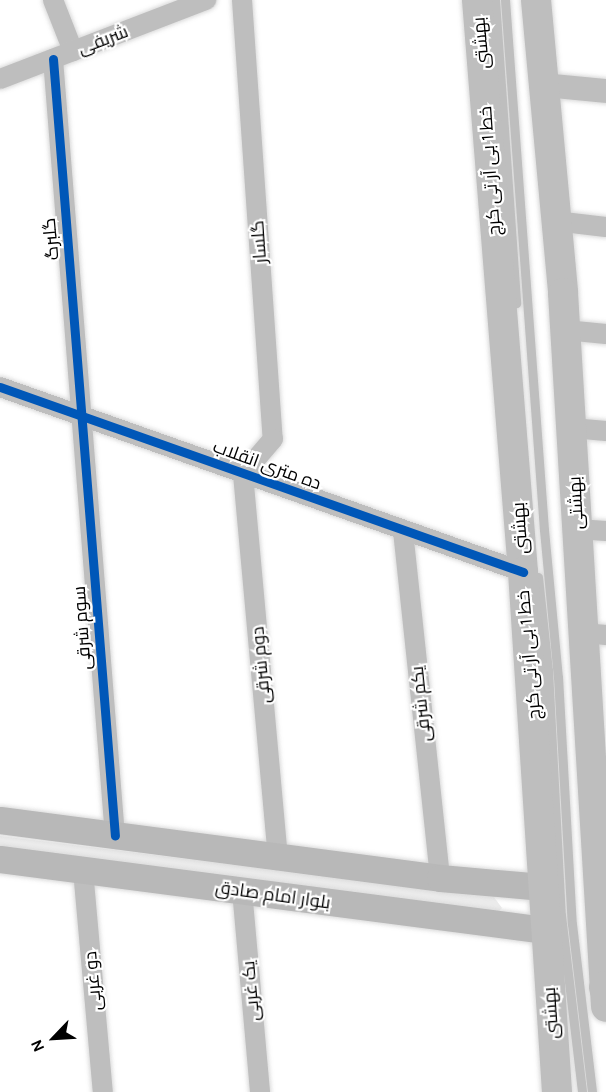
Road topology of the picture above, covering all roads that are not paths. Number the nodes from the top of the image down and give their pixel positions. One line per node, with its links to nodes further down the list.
1 (53, 0): 8 (street)
2 (206, 0): 8 (street, شریفی)
3 (242, 0): 25 (street, گلسار)
4 (477, 0): 28 (main road, بهشتى)
5 (495, 0): 15 (lane, خط 1 بی آر تی کرج)
6 (504, 0): 49 (lane, خط 1 بی آر تی کرج)
7 (536, 0): 11 (main road, بهشتی)
8 (73, 51): 9 (street, شریفی)
9 (53, 59): 10 (street, شریفی); 22 (street, گلبرگ)
10 (0, 79)
11 (544, 85): 12 (street); 13 (main road, بهشتی)
12 (606, 91)
13 (555, 221): 14 (street); 16 (main road, بهشتی)
14 (606, 227)
15 (517, 310)
16 (565, 330): 17 (street); 23 (main road, بهشتی)
17 (606, 334)
18 (520, 346): 19 (lane)
19 (522, 381)
20 (0, 387): 22 (street, ده متری انقلاب)
21 (523, 392): 48 (lane, خط 1 بی آر تی کرج)
22 (83, 417): 25 (street, ده متری انقلاب); 32 (street, سوم شرقی)
23 (572, 428): 24 (street); 26 (main road, بهشتی)
24 (606, 430)
25 (243, 474): 27 (street, ده متری انقلاب); 33 (street, دوم شرقی)
26 (592, 530): 29 (main road, بهشتی)
27 (403, 531): 28 (street, ده متری انقلاب); 37 (street, یکم شرقی)
28 (523, 572): 39 (main road, بهشتى)
29 (595, 634): 30 (main road, بهشتی)
30 (597, 741): 35 (main road, بهشتی)
31 (0, 820): 32 (main road, بلوار امام صادق)
32 (115, 836): 33 (main road, بلوار امام صادق)
33 (278, 857): 37 (main road, بلوار امام صادق)
34 (0, 860): 36 (main road, بلوار امام صادق)
35 (601, 860): 42 (main road, بهشتی)
36 (83, 870): 40 (main road, بلوار امام صادق); 45 (street, دو غربی)
37 (440, 878): 38 (main road, بلوار امام صادق)
38 (498, 885): 39 (main road, بلوار امام صادق); 41 (main road)
39 (543, 887): 43 (main road, بهشتى)
40 (243, 890): 41 (main road, بلوار امام صادق); 46 (street, یک غربی)
41 (502, 926): 43 (main road, بلوار امام صادق)
42 (603, 929): 44 (main road, بهشتی)
43 (545, 930): 47 (main road, بهشتى)
44 (606, 995)
45 (103, 1092)
46 (260, 1092)
47 (557, 1092)
48 (582, 1092)
49 (592, 1092)

